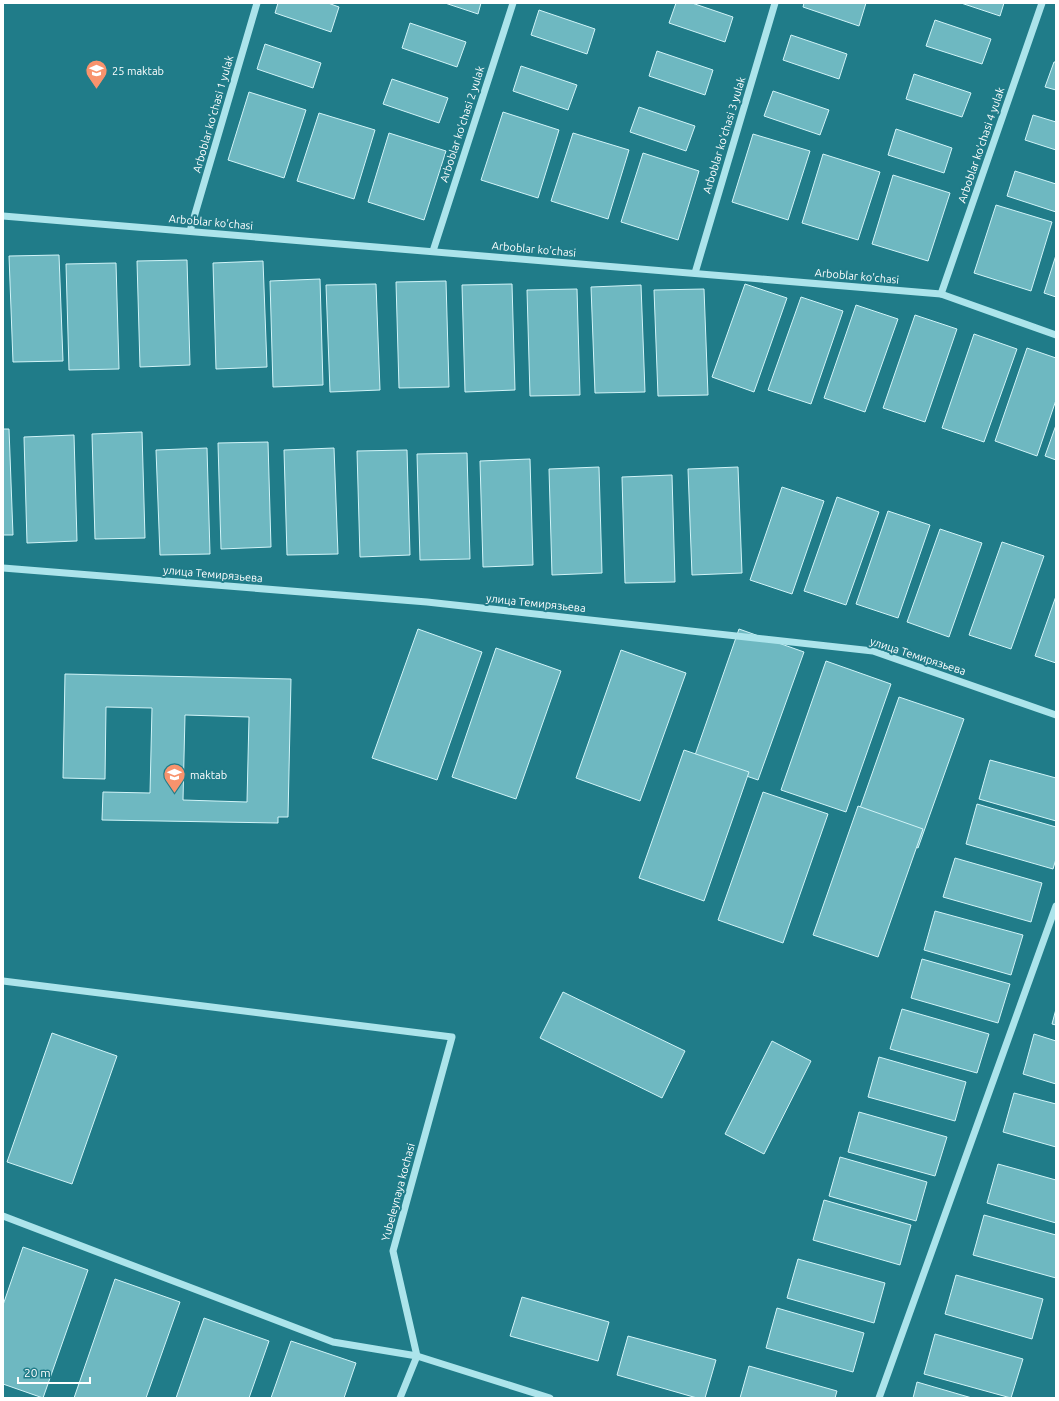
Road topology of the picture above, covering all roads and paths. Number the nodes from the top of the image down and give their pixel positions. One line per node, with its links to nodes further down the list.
1 (257, 3): 6 (street, Arboblar ko'chasi 1 yulak)
2 (513, 3): 7 (street, Arboblar ko'chasi 2 yulak)
3 (775, 3): 8 (street, Arboblar ko'chasi 3 yulak)
4 (1042, 3): 9 (street, Arboblar ko'chasi 4 yulak)
5 (3, 216): 6 (street, Arboblar ko'chasi)
6 (190, 231): 7 (street, Arboblar ko'chasi)
7 (433, 251): 8 (street, Arboblar ko'chasi)
8 (695, 273): 9 (street, Arboblar ko'chasi)
9 (941, 294): 10 (street, Arboblar ko'chasi)
10 (1056, 335)
11 (3, 568): 12 (street, улица Темирязьева)
12 (1056, 715)
13 (1056, 906): 19 (street)
14 (3, 981): 16 (street, Yubeleynaya kochasi)
15 (3, 1216): 16 (street)
16 (417, 1356): 17 (street); 18 (street)
17 (400, 1398)
18 (550, 1398)
19 (879, 1398)

